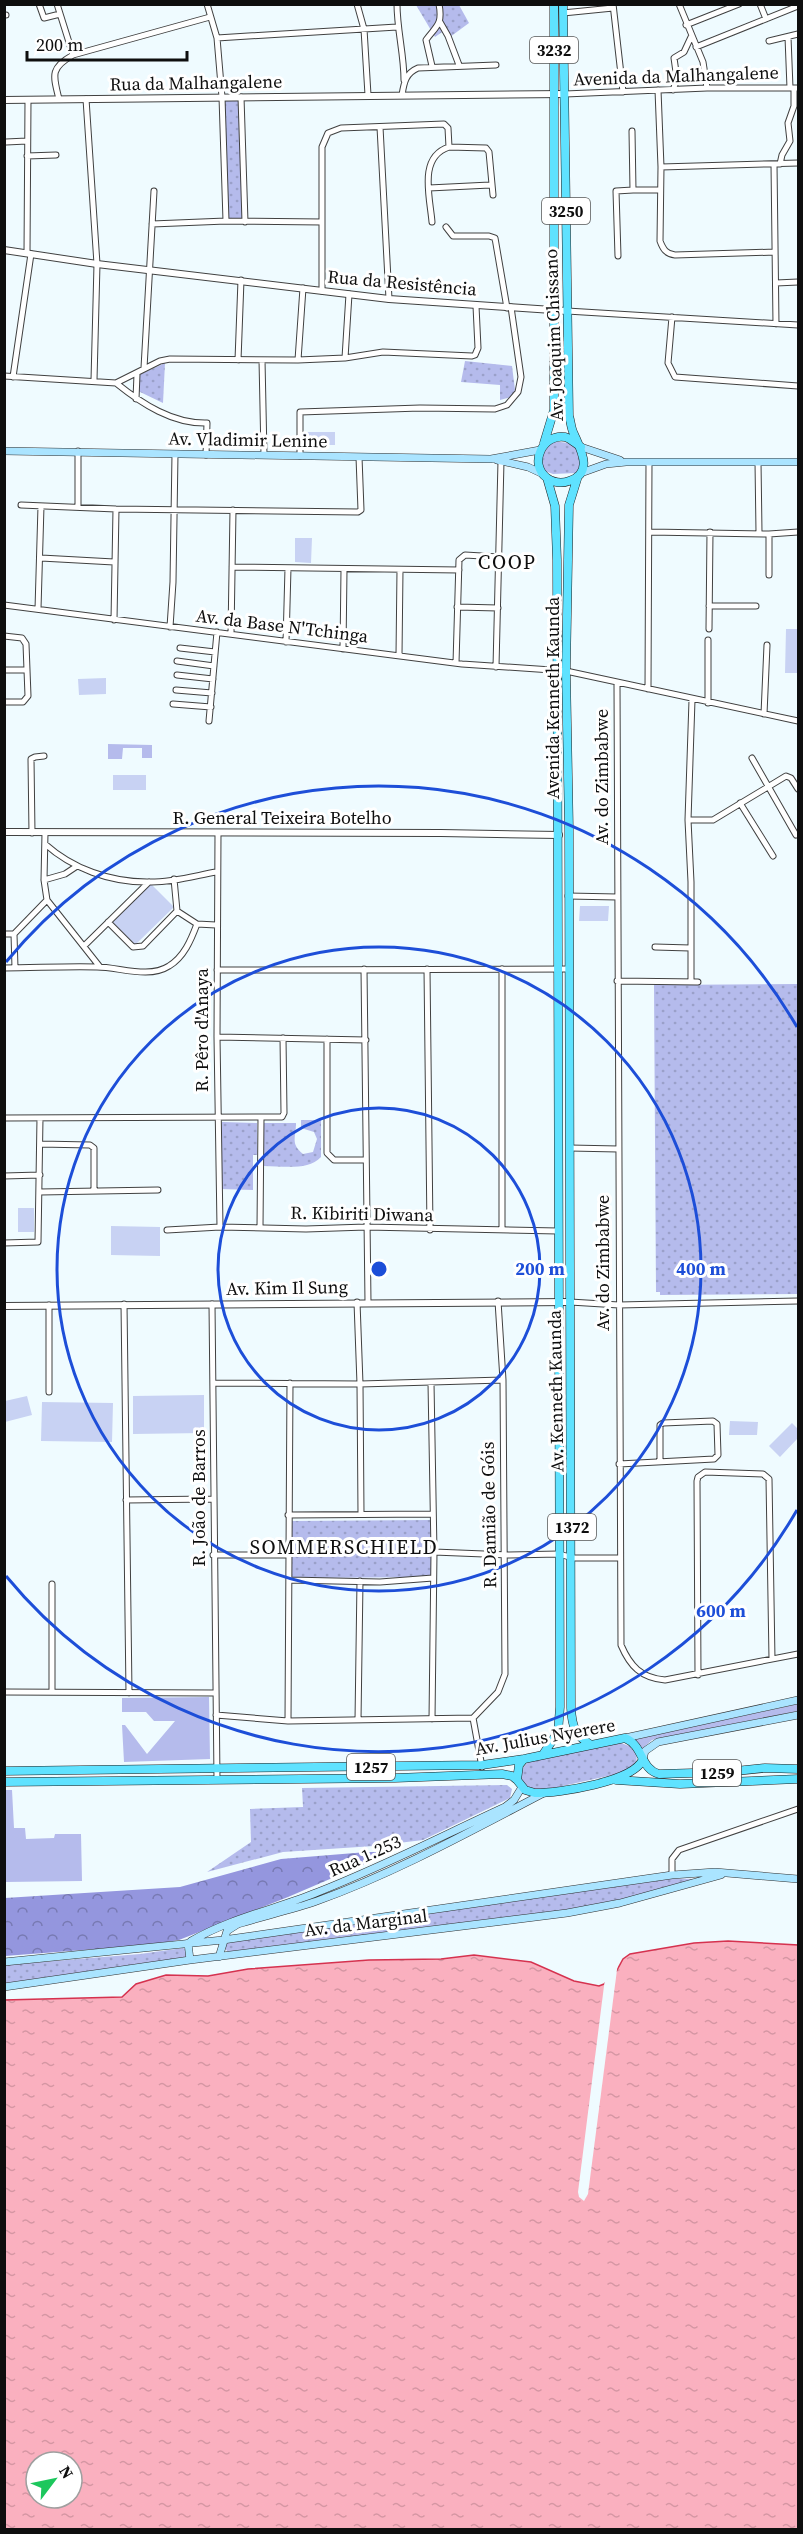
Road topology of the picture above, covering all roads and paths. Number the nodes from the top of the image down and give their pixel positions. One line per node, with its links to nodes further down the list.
1 (39, 4): 14 (street)
2 (57, 4): 14 (street)
3 (207, 4): 15 (street)
4 (357, 4): 20 (street)
5 (398, 4): 19 (street)
6 (439, 4): 17 (street)
7 (554, 4): 40 (main road, 3232)
8 (679, 4): 18 (street)
9 (739, 4): 18 (street)
10 (760, 4): 16 (street)
11 (613, 6): 13 (street); 36 (street)
12 (798, 6): 16 (street)
13 (563, 9): 38 (main road, Av. Joaquim Chissano / 3250)
14 (60, 14): 27 (street)
15 (210, 17): 24 (street); 27 (street)
16 (766, 19): 26 (street)
17 (440, 22): 28 (street); 30 (street)
18 (686, 25): 22 (street)
19 (398, 27): 20 (street); 31 (street)
20 (364, 29): 24 (street); 39 (street)
21 (798, 34): 23 (street)
22 (691, 37): 26 (street); 35 (street)
23 (788, 37): 25 (street); 33 (street)
24 (217, 38): 41 (street)
25 (769, 41)
26 (696, 47): 32 (street)
27 (73, 55): 43 (street)
28 (459, 65): 29 (street); 30 (street)
29 (496, 65)
30 (432, 66): 31 (street)
31 (404, 81): 37 (street)
32 (707, 88): 33 (street, Avenida da Malhangalene); 35 (street, Avenida da Malhangalene)
33 (794, 88): 55 (street)
34 (657, 90): 35 (street, Avenida da Malhangalene); 36 (street, Avenida da Malhangalene); 56 (street)
35 (673, 90)
36 (622, 92): 38 (street, Avenida da Malhangalene)
37 (402, 94): 39 (street, Rua da Malhangalene); 40 (street, Rua da Malhangalene)
38 (565, 94): 40 (street, Avenida da Malhangalene); 85 (main road, Av. Joaquim Chissano / 3250)
39 (367, 95): 42 (street, Rua da Malhangalene)
40 (554, 95): 84 (main road)
41 (222, 97): 42 (street, Rua da Malhangalene); 44 (street, Rua da Malhangalene); 63 (street)
42 (241, 97): 64 (street)
43 (59, 99): 44 (street, Rua da Malhangalene); 46 (street, Rua da Malhangalene)
44 (86, 99): 73 (street)
45 (4, 100): 46 (street, Rua da Malhangalene)
46 (28, 100): 49 (street)
47 (380, 127): 51 (street); 65 (street); 81 (street)
48 (632, 131): 59 (street)
49 (27, 141): 50 (street); 53 (street)
50 (6, 142)
51 (449, 147): 57 (street); 58 (street)
52 (56, 155): 53 (street)
53 (27, 156): 71 (street)
54 (798, 163): 55 (street)
55 (777, 164): 56 (street); 70 (street)
56 (662, 167): 60 (street)
57 (490, 185): 58 (street); 62 (street)
58 (429, 188): 66 (street)
59 (633, 190): 60 (street); 72 (street)
60 (660, 190): 70 (street)
61 (154, 191): 67 (street)
62 (493, 195)
63 (226, 221): 64 (street); 67 (street)
64 (245, 222): 65 (street)
65 (322, 222): 79 (street)
66 (432, 222)
67 (152, 224): 74 (street)
68 (446, 227): 83 (street)
69 (4, 250): 71 (street, Rua da Resistência)
70 (775, 252): 77 (street)
71 (29, 254): 73 (street, Rua da Resistência); 96 (street)
72 (618, 256)
73 (97, 264): 74 (street, Rua da Resistência); 97 (street)
74 (150, 270): 75 (street, Rua da Resistência); 93 (street)
75 (241, 280): 78 (street, Rua da Resistência); 90 (street)
76 (798, 282): 77 (street)
77 (776, 283): 87 (street)
78 (303, 288): 79 (street, Rua da Resistência); 92 (street)
79 (321, 291): 80 (street, Rua da Resistência)
80 (349, 294): 81 (street, Rua da Resistência); 89 (street)
81 (390, 299): 82 (street, Rua da Resistência)
82 (476, 306): 83 (street, Rua da Resistência); 89 (street)
83 (509, 308): 84 (street, Rua da Resistência); 108 (street)
84 (555, 310): 85 (street, Rua da Resistência); 101 (main road)
85 (567, 311): 86 (street, Rua da Resistência); 102 (main road, Av. Joaquim Chissano / 3250)
86 (672, 317): 87 (street, Rua da Resistência); 99 (street)
87 (776, 324): 88 (street, Rua da Resistência)
88 (798, 325)
89 (345, 358): 92 (street)
90 (238, 360): 91 (street); 93 (street)
91 (262, 360): 92 (street); 107 (street)
92 (298, 360)
93 (144, 368): 94 (street)
94 (138, 374): 98 (street); 100 (street)
95 (4, 376): 96 (street)
96 (13, 377): 97 (street)
97 (94, 380): 98 (street)
98 (116, 383): 100 (street)
99 (798, 386)
100 (136, 399): 106 (street)
101 (542, 447): 102 (main road); 110 (main road, Av. Vladimir Lenine); 116 (main road)
102 (581, 447): 111 (main road); 115 (main road)
103 (4, 451): 104 (main road, Av. Vladimir Lenine)
104 (78, 451): 105 (main road, Av. Vladimir Lenine); 119 (street)
105 (175, 454): 106 (main road, Av. Vladimir Lenine); 121 (street)
106 (206, 455): 107 (main road, Av. Vladimir Lenine)
107 (264, 455): 108 (main road, Av. Vladimir Lenine)
108 (300, 456): 109 (main road, Av. Vladimir Lenine)
109 (359, 457): 110 (main road, Av. Vladimir Lenine); 122 (street)
110 (500, 459): 116 (main road, Av. Vladimir Lenine); 128 (street)
111 (626, 462): 112 (main road); 115 (main road)
112 (646, 462): 113 (main road); 123 (street)
113 (758, 462): 114 (main road); 125 (street)
114 (798, 462)
115 (579, 475): 116 (main road); 163 (main road, Avenida Kenneth Kaunda)
116 (545, 476): 162 (main road, Avenida Kenneth Kaunda)
117 (21, 505): 118 (street)
118 (41, 506): 119 (street); 129 (street)
119 (78, 507): 120 (street)
120 (116, 509): 121 (street); 130 (street)
121 (175, 509): 122 (street); 144 (street)
122 (233, 510): 131 (street)
123 (650, 532): 124 (street); 167 (street)
124 (710, 532): 125 (street); 138 (street)
125 (759, 532): 127 (street)
126 (798, 532): 127 (street)
127 (770, 534): 136 (street)
128 (499, 557): 135 (street); 141 (street)
129 (41, 558): 130 (street); 142 (street)
130 (114, 562): 143 (street)
131 (232, 567): 132 (street); 147 (street)
132 (288, 568): 133 (street); 150 (street)
133 (344, 570): 134 (street); 153 (street)
134 (400, 570): 135 (street); 155 (street)
135 (459, 570): 140 (street)
136 (769, 575)
137 (4, 605): 142 (street, Av. da Base N'Tchinga)
138 (709, 606): 139 (street); 145 (street)
139 (756, 606)
140 (457, 607): 141 (street); 157 (street)
141 (498, 608): 159 (street)
142 (38, 609): 143 (street, Av. da Base N'Tchinga)
143 (114, 621): 144 (street, Av. da Base N'Tchinga)
144 (170, 627): 146 (street, Av. da Base N'Tchinga)
145 (709, 629)
146 (217, 632): 147 (street, Av. da Base N'Tchinga); 154 (street)
147 (231, 634): 150 (street, Av. da Base N'Tchinga)
148 (4, 636): 161 (street)
149 (708, 640): 172 (street)
150 (286, 642): 153 (street, Av. da Base N'Tchinga)
151 (767, 645): 175 (street)
152 (180, 648): 154 (street)
153 (343, 649): 155 (street, Av. da Base N'Tchinga)
154 (215, 652): 158 (street)
155 (399, 655): 157 (street, Av. da Base N'Tchinga)
156 (177, 661): 158 (street)
157 (456, 663): 159 (street, Av. da Base N'Tchinga)
158 (214, 666): 165 (street)
159 (496, 667): 162 (street, Av. da Base N'Tchinga)
160 (4, 670): 161 (street)
161 (26, 670): 171 (street)
162 (556, 671): 163 (street, Av. da Base N'Tchinga); 188 (main road, Avenida Kenneth Kaunda)
163 (566, 671): 166 (street, Av. da Base N'Tchinga); 197 (main road, Avenida Kenneth Kaunda)
164 (177, 675): 165 (street)
165 (213, 679): 169 (street)
166 (617, 684): 167 (street, Av. da Base N'Tchinga); 198 (street, Av. do Zimbabwe)
167 (648, 689): 170 (street, Av. da Base N'Tchinga)
168 (176, 690): 169 (street)
169 (212, 693): 174 (street)
170 (692, 700): 172 (street, Av. da Base N'Tchinga); 183 (street)
171 (4, 702)
172 (708, 703): 175 (street, Av. da Base N'Tchinga)
173 (173, 704): 174 (street)
174 (211, 707): 176 (street)
175 (764, 714): 177 (street, Av. da Base N'Tchinga)
176 (209, 721)
177 (798, 721)
178 (44, 756): 185 (street)
179 (752, 758): 180 (street)
180 (767, 786): 181 (street); 182 (street); 189 (street)
181 (798, 789)
182 (740, 803): 183 (street); 191 (street)
183 (688, 820): 210 (street)
184 (4, 832): 185 (street, R. General Teixeira Botelho)
185 (32, 833): 186 (street, R. General Teixeira Botelho)
186 (45, 833): 187 (street, R. General Teixeira Botelho); 190 (street)
187 (218, 833): 188 (street, R. General Teixeira Botelho); 193 (street, R. Pêro d'Anaya)
188 (559, 835): 201 (main road, Avenida Kenneth Kaunda)
189 (796, 835)
190 (45, 844): 192 (street); 195 (street)
191 (773, 856)
192 (77, 866): 195 (street); 196 (street)
193 (216, 872): 194 (street); 205 (street, R. Pêro d'Anaya)
194 (174, 879): 196 (street); 200 (street)
195 (45, 880): 199 (street)
196 (149, 882): 203 (street)
197 (568, 896): 198 (street); 202 (main road, Avenida Kenneth Kaunda)
198 (617, 897): 220 (street, Av. do Zimbabwe)
199 (47, 900): 207 (street); 208 (street)
200 (177, 911): 203 (street); 204 (street)
201 (558, 919): 217 (main road, Av. Kenneth Kaunda)
202 (568, 921): 218 (main road, Av. Kenneth Kaunda / 1372)
203 (108, 922): 208 (street)
204 (197, 924): 205 (street); 211 (street)
205 (216, 925): 219 (street, R. Pêro d'Anaya)
206 (4, 933): 207 (street)
207 (14, 934): 213 (street)
208 (84, 946): 211 (street)
209 (655, 947): 210 (street)
210 (690, 948): 221 (street)
211 (100, 967): 213 (street)
212 (4, 968): 213 (street)
213 (15, 968)
214 (364, 969): 215 (street); 219 (street); 226 (street)
215 (427, 969): 216 (street); 245 (street)
216 (502, 969): 217 (street); 243 (street)
217 (556, 969): 218 (street); 246 (main road, Av. Kenneth Kaunda)
218 (569, 969): 232 (main road, Av. Kenneth Kaunda / 1372)
219 (217, 970): 223 (street, R. Pêro d'Anaya)
220 (617, 981): 221 (street); 233 (street, Av. do Zimbabwe)
221 (691, 982): 222 (street)
222 (698, 982)
223 (217, 1037): 224 (street); 229 (street, R. Pêro d'Anaya)
224 (283, 1038): 225 (street); 230 (street)
225 (327, 1039): 226 (street); 234 (street)
226 (366, 1040): 234 (street)
227 (4, 1118): 228 (street)
228 (40, 1118): 229 (street); 231 (street)
229 (218, 1118): 230 (street); 240 (street, R. Pêro d'Anaya)
230 (261, 1118): 241 (street)
231 (40, 1144): 236 (street); 238 (street)
232 (570, 1148): 233 (street); 253 (main road, Av. Kenneth Kaunda / 1372)
233 (618, 1149): 257 (street, Av. do Zimbabwe)
234 (365, 1160): 242 (street)
235 (4, 1176): 236 (street)
236 (40, 1176): 239 (street)
237 (158, 1190): 238 (street)
238 (94, 1191): 239 (street)
239 (40, 1192): 247 (street)
240 (220, 1227): 241 (street, R. Kibiriti Diwana); 244 (street, R. Kibiriti Diwana)
241 (260, 1227): 242 (street, R. Kibiriti Diwana)
242 (366, 1227): 245 (street, R. Kibiriti Diwana); 252 (street)
243 (502, 1228): 245 (street, R. Kibiriti Diwana); 246 (street, R. Kibiriti Diwana)
244 (166, 1230)
245 (430, 1230)
246 (558, 1231): 249 (main road, Av. Kenneth Kaunda)
247 (4, 1243)
248 (498, 1301): 249 (street, Av. Kim Il Sung); 252 (street, Av. Kim Il Sung); 259 (street, R. Damião de Góis)
249 (559, 1301): 253 (street, Av. Kim Il Sung); 273 (main road)
250 (798, 1301): 257 (street)
251 (357, 1302): 252 (street, Av. Kim Il Sung); 255 (street, Av. Kim Il Sung); 263 (street)
252 (368, 1302)
253 (570, 1302): 257 (street); 277 (main road, Av. Kenneth Kaunda / 1372)
254 (124, 1304): 255 (street, Av. Kim Il Sung); 256 (street, Av. Kim Il Sung); 268 (street)
255 (212, 1304): 260 (street, R. João de Barros)
256 (49, 1305): 258 (street, Av. Kim Il Sung); 264 (street)
257 (619, 1305): 266 (street, Av. do Zimbabwe)
258 (4, 1306)
259 (503, 1380): 262 (street); 276 (street, R. Damião de Góis)
260 (214, 1383): 261 (street); 267 (street, R. João de Barros)
261 (290, 1383): 263 (street); 271 (street)
262 (430, 1383): 263 (street); 270 (street)
263 (360, 1384): 269 (street)
264 (49, 1392)
265 (660, 1461): 265 (street); 266 (street)
266 (619, 1464): 278 (street, Av. do Zimbabwe)
267 (213, 1499): 268 (street); 274 (street, R. João de Barros)
268 (126, 1500): 288 (street)
269 (361, 1514): 270 (street); 271 (street)
270 (433, 1514): 272 (street)
271 (288, 1515): 275 (street)
272 (434, 1552): 276 (street); 279 (street)
273 (559, 1554): 276 (street); 277 (street); 299 (main road, 1372)
274 (213, 1555): 275 (street); 289 (street, R. João de Barros)
275 (289, 1555): 280 (street)
276 (505, 1555): 293 (street, R. Damião de Góis)
277 (573, 1558): 278 (street); 298 (main road, Av. Kenneth Kaunda / 1372)
278 (620, 1558): 285 (street, Av. do Zimbabwe)
279 (433, 1578): 281 (street); 294 (street)
280 (289, 1580): 281 (street); 296 (street)
281 (360, 1581): 295 (street)
282 (52, 1584): 286 (street)
283 (798, 1654): 284 (street, Av. do Zimbabwe)
284 (772, 1659): 285 (street, Av. do Zimbabwe); 285 (street)
285 (698, 1675)
286 (52, 1691): 287 (street); 288 (street)
287 (4, 1692)
288 (129, 1692): 289 (street)
289 (215, 1693): 291 (street, R. João de Barros)
290 (798, 1700): 297 (main road, Av. Julius Nyerere)
291 (216, 1715): 296 (street); 304 (street, R. João de Barros)
292 (798, 1715): 301 (main road)
293 (473, 1718): 294 (street); 302 (street)
294 (432, 1719): 295 (street)
295 (358, 1720): 296 (street)
296 (288, 1721)
297 (625, 1738): 298 (main road, Av. Julius Nyerere); 301 (main road)
298 (591, 1745): 299 (main road, Av. Julius Nyerere)
299 (544, 1753): 300 (main road, Av. Julius Nyerere)
300 (524, 1759): 302 (main road, Av. Julius Nyerere / 1257); 319 (main road)
301 (643, 1759): 306 (main road, 1259); 315 (main road)
302 (482, 1765): 303 (main road, Av. Julius Nyerere / 1257); 310 (street)
303 (395, 1767): 305 (main road, Av. Julius Nyerere / 1257); 311 (main road)
304 (217, 1768): 305 (main road, Av. Julius Nyerere / 1257); 308 (main road, Av. Julius Nyerere / 1257); 314 (street, R. João de Barros)
305 (308, 1768): 312 (main road)
306 (798, 1768)
307 (34, 1770): 308 (main road, Av. Julius Nyerere / 1257); 309 (main road, Av. Julius Nyerere / 1257); 316 (main road)
308 (127, 1770): 317 (main road)
309 (4, 1771)
310 (482, 1776): 311 (main road, Av. Julius Nyerere / 1257); 319 (main road, Av. Julius Nyerere / 1257)
311 (394, 1778): 312 (main road, Av. Julius Nyerere / 1257)
312 (308, 1779): 314 (main road, Av. Julius Nyerere / 1257)
313 (798, 1779): 315 (main road)
314 (217, 1780): 317 (main road, Av. Julius Nyerere / 1257)
315 (616, 1780): 320 (main road)
316 (34, 1781): 317 (main road, Av. Julius Nyerere / 1257); 318 (main road, Av. Julius Nyerere / 1257)
317 (126, 1781)
318 (4, 1782)
319 (520, 1783): 320 (main road, Av. Julius Nyerere); 326 (main road, Rua 1.253)
320 (546, 1792): 325 (main road)
321 (798, 1809): 323 (street)
322 (729, 1873): 323 (main road, Av. da Marginal); 324 (main road, Av. da Marginal); 327 (main road, Av. da Marginal)
323 (672, 1875): 325 (main road, Av. da Marginal)
324 (798, 1879)
325 (223, 1940): 326 (main road, Av. da Marginal); 327 (main road)
326 (188, 1942): 328 (main road); 329 (main road, Av. da Marginal)
327 (219, 1957): 328 (main road, Av. da Marginal)
328 (190, 1960): 330 (main road, Av. da Marginal)
329 (4, 1962)
330 (4, 1987)

